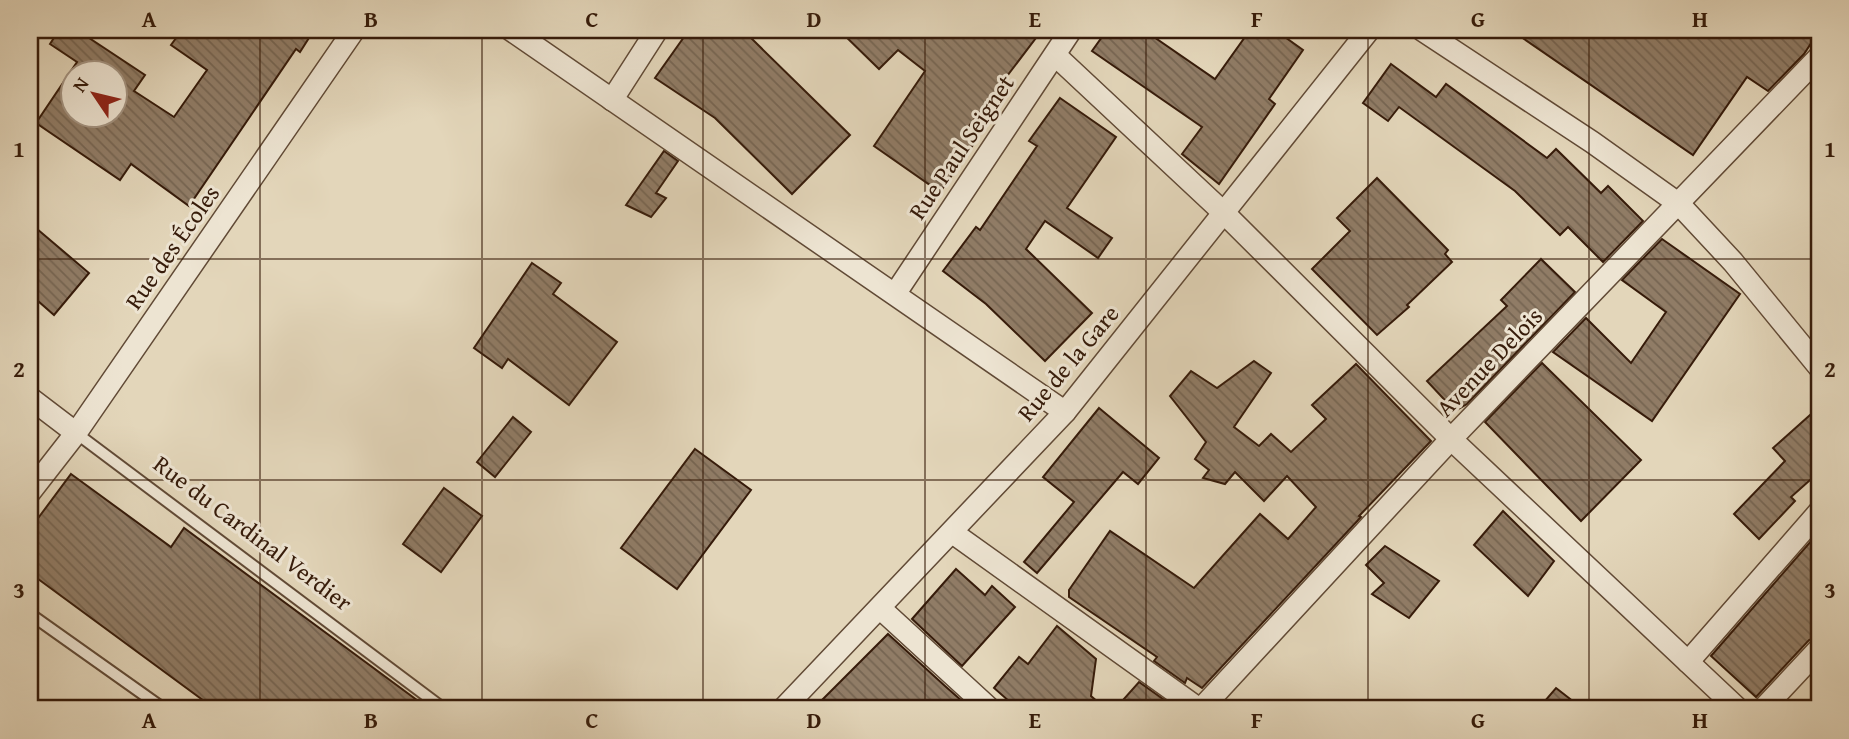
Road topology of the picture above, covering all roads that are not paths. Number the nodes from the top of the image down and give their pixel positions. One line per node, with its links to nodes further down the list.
1 (354, 30): 16 (street, Rue des Écoles)
2 (511, 30): 9 (street)
3 (657, 30): 9 (street)
4 (1071, 30): 7 (street, Rue Paul Seignet)
5 (1369, 30): 11 (street, Rue de la Gare)
6 (1422, 30): 10 (street)
7 (1055, 55): 11 (street); 12 (street, Rue Paul Seignet)
8 (1819, 57): 10 (street, Avenue Delois)
9 (612, 100): 12 (street)
10 (1679, 204): 13 (street); 17 (street, Avenue Delois)
11 (1224, 214): 15 (street, Rue de la Gare); 17 (street)
12 (895, 294): 15 (street)
13 (1819, 367)
14 (30, 398): 16 (street, Rue du Cardinal Verdier)
15 (1065, 412): 20 (street, Rue de la Gare)
16 (76, 433): 18 (street, Rue des Écoles); 26 (lane, Rue du Cardinal Verdier)
17 (1451, 439): 24 (street); 29 (street, Avenue Delois)
18 (30, 492)
19 (1819, 512): 24 (street)
20 (953, 533): 21 (street, Rue de la Gare); 29 (street)
21 (881, 609): 27 (street, Rue de la Gare); 28 (street)
22 (30, 614): 25 (lane)
23 (1819, 649): 31 (street)
24 (1688, 662): 30 (street)
25 (164, 709)
26 (444, 709)
27 (783, 709)
28 (990, 709)
29 (1200, 709)
30 (1738, 709)
31 (1763, 709)

